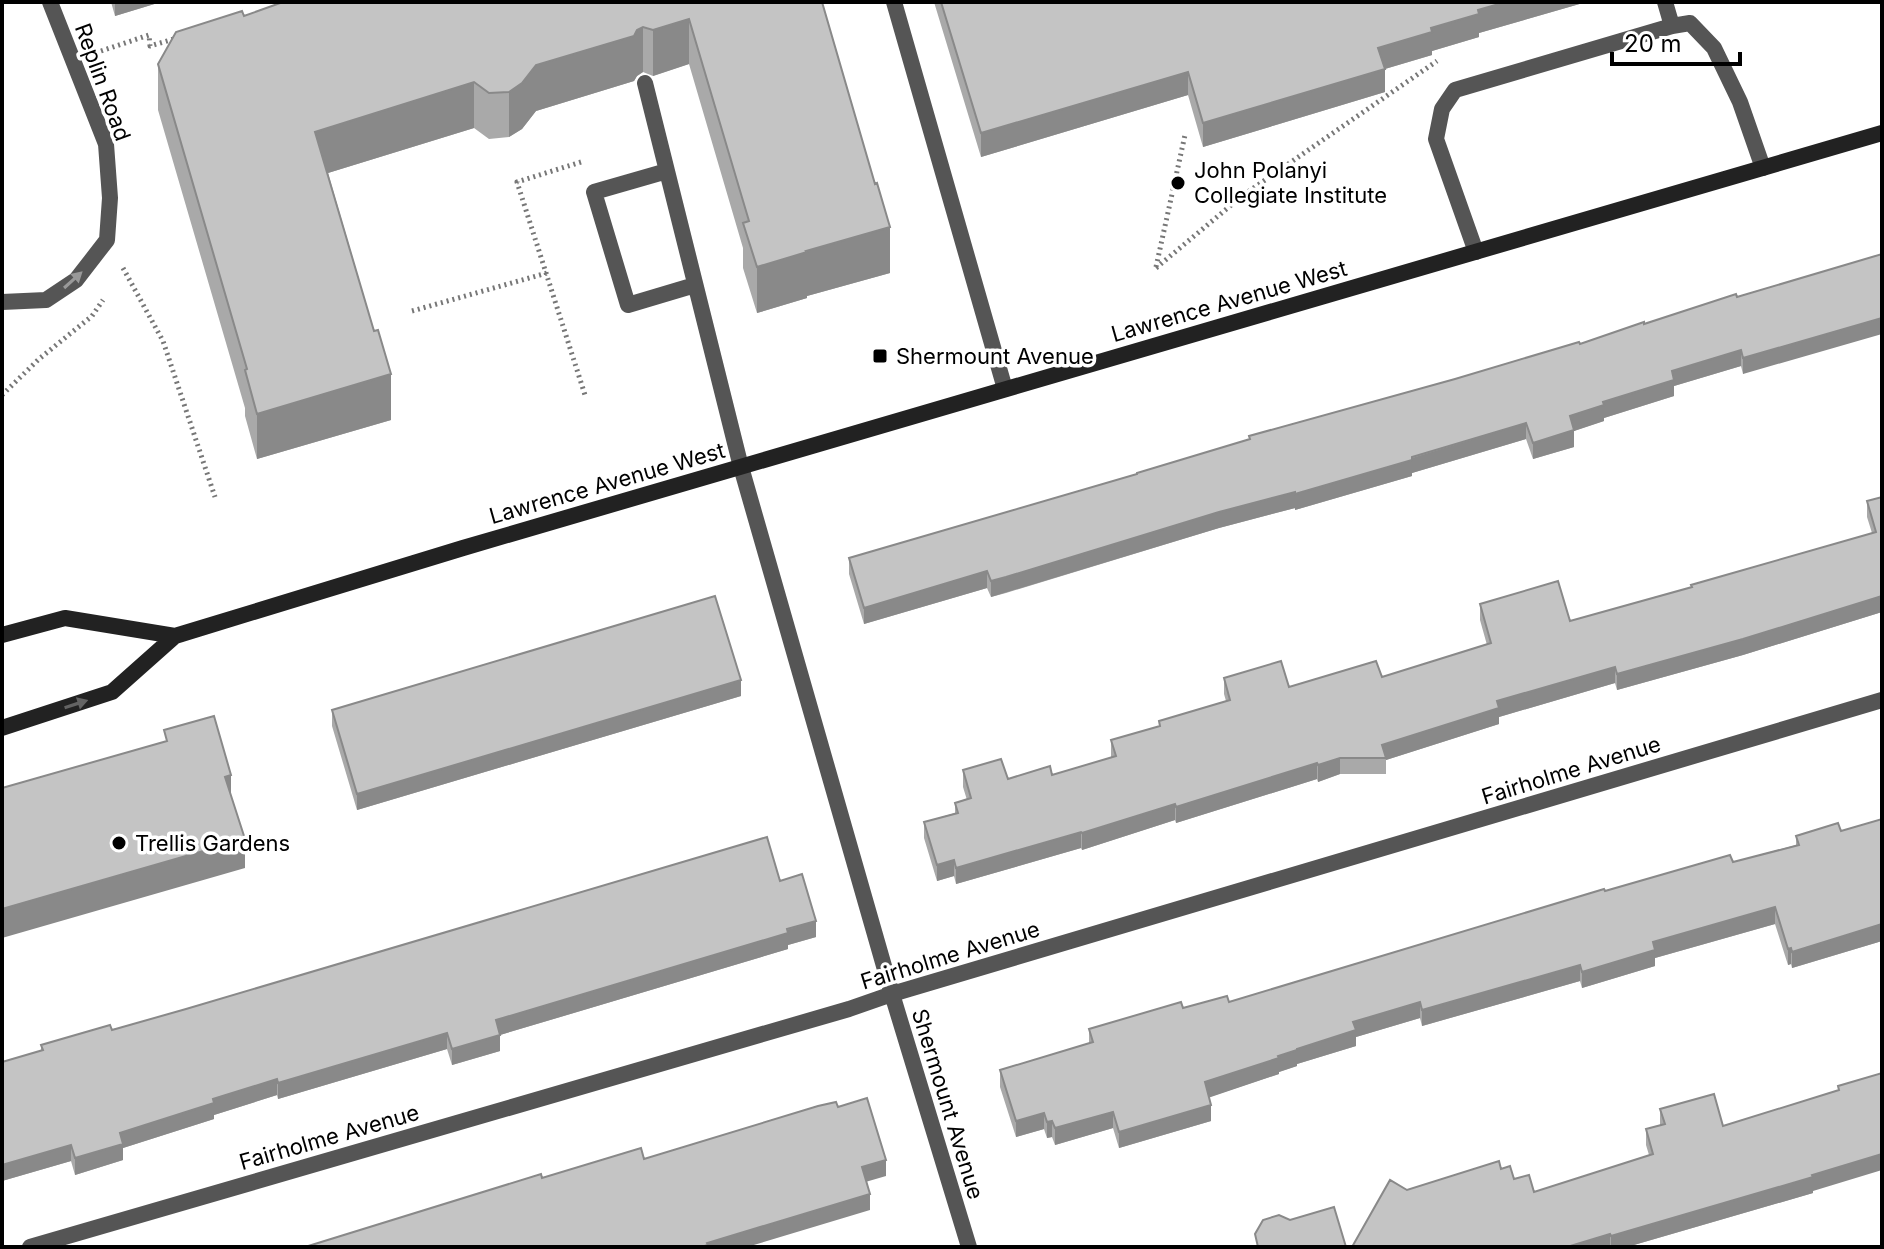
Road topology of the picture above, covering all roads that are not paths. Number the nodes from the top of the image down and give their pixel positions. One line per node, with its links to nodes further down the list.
1 (50, 2): 11 (street, Replin Road, one-way to 1)
2 (894, 2): 12 (street)
3 (1665, 2): 4 (street)
4 (1672, 26): 7 (street); 9 (street)
5 (645, 83): 8 (street, Shermount Avenue)
6 (1882, 133): 7 (main road, Lawrence Avenue West)
7 (1763, 168): 9 (main road, Lawrence Avenue West)
8 (667, 171): 10 (street, Shermount Avenue); 10 (street)
9 (1476, 252): 12 (main road, Lawrence Avenue West)
10 (695, 285): 13 (street, Shermount Avenue)
11 (2, 302)
12 (1005, 389): 13 (main road, Lawrence Avenue West)
13 (741, 467): 15 (main road, Lawrence Avenue West); 18 (street, Shermount Avenue)
14 (2, 635): 15 (main road, Lawrence Avenue West)
15 (175, 636): 17 (main road, Lawrence Avenue West, one-way to 15)
16 (1882, 700): 18 (street, Fairholme Avenue)
17 (2, 728)
18 (892, 994): 19 (street, Fairholme Avenue); 20 (street, Shermount Avenue)
19 (30, 1247)
20 (969, 1247)

